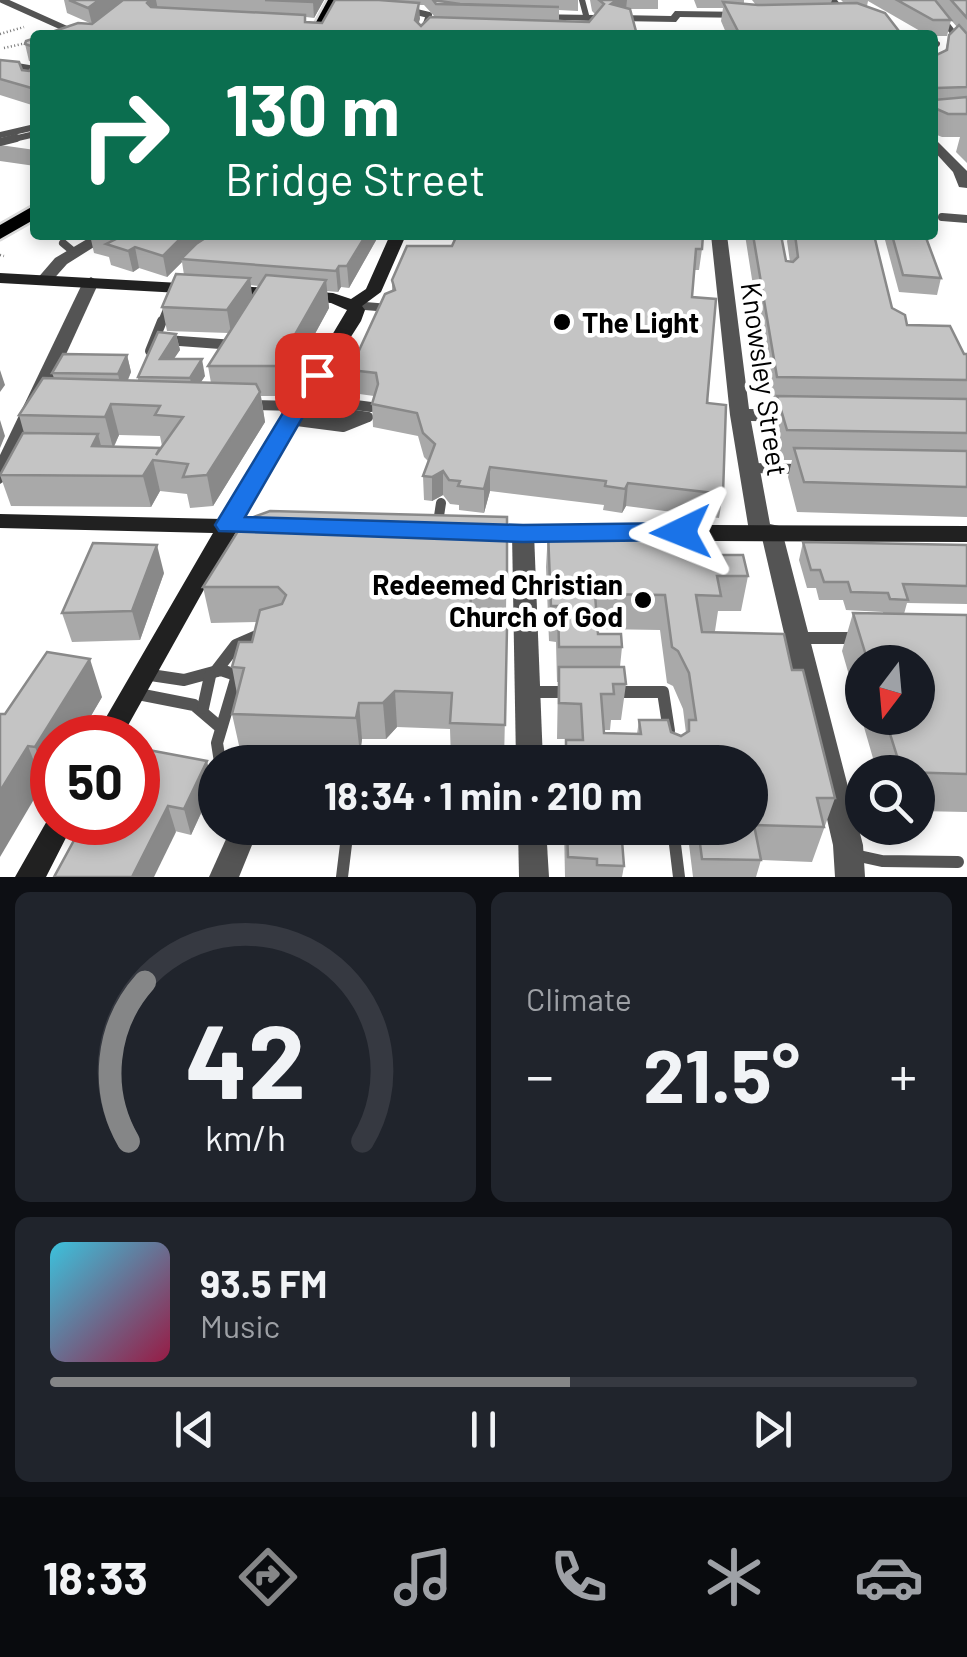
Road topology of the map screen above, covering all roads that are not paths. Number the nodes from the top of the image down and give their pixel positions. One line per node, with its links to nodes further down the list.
1 (2, 0): 19 (lane)
2 (334, 0): 18 (main road)
3 (535, 0): 12 (street)
4 (582, 0): 15 (lane)
5 (673, 0): 16 (street)
6 (746, 0): 13 (lane)
7 (832, 0): 10 (street)
8 (928, 0): 23 (lane)
9 (403, 10): 20 (lane)
10 (843, 12): 14 (street); 14 (street)
11 (514, 15): 12 (street)
12 (535, 16): 15 (street)
13 (755, 16): 16 (street)
14 (858, 16): 22 (street)
15 (589, 17)
16 (676, 17): 17 (street); 21 (street)
17 (618, 18)
18 (314, 28)
19 (64, 30)
20 (424, 30)
21 (680, 30)
22 (893, 30)
23 (967, 51)
24 (22, 55): 25 (street)
25 (5, 63): 26 (street)
26 (30, 69)
27 (30, 128): 29 (lane)
28 (30, 135): 29 (lane)
29 (0, 138)
30 (938, 144): 31 (street)
31 (961, 144)
32 (938, 150): 33 (street)
33 (965, 181)
34 (30, 211): 38 (main road)
35 (30, 212): 39 (main road)
36 (942, 218): 37 (lane)
37 (967, 218)
38 (0, 223)
39 (0, 233)
40 (91, 240): 44 (street)
41 (396, 240): 47 (main road)
42 (720, 240): 56 (street, Knowsley Street)
43 (0, 280): 44 (main road)
44 (36, 280): 45 (main road)
45 (92, 282): 46 (main road); 60 (street)
46 (175, 282): 47 (main road); 50 (lane)
47 (353, 305): 48 (lane); 55 (main road)
48 (390, 308)
49 (242, 332): 51 (lane)
50 (155, 339): 51 (lane); 52 (lane)
51 (234, 345): 53 (lane)
52 (148, 357)
53 (225, 360)
54 (237, 404): 55 (lane)
55 (295, 409): 55 (lane); 63 (main road)
56 (740, 415): 57 (street); 58 (street, Knowsley Street)
57 (815, 416)
58 (750, 468): 59 (lane); 66 (street, Knowsley Street)
59 (809, 469)
60 (0, 477)
61 (441, 502): 65 (lane)
62 (0, 521): 63 (main road)
63 (228, 525): 64 (main road); 73 (main road)
64 (286, 527)
65 (428, 530): 67 (main road)
66 (765, 531): 67 (main road); 68 (main road); 70 (street, Knowsley Street)
67 (523, 533): 74 (street)
68 (967, 534)
69 (282, 632): 72 (lane)
70 (798, 638): 71 (lane); 88 (street, Knowsley Street)
71 (873, 638)
72 (213, 674): 73 (lane); 77 (lane); 79 (lane)
73 (137, 684): 77 (lane); 78 (main road)
74 (528, 692): 75 (lane); 81 (street)
75 (586, 692)
76 (605, 692): 82 (lane)
77 (203, 708): 79 (lane)
78 (120, 715)
79 (220, 728): 80 (lane)
80 (218, 745)
81 (530, 745)
82 (671, 745)
83 (47, 845): 90 (main road)
84 (238, 845): 91 (street)
85 (346, 845): 92 (lane)
86 (533, 845): 93 (street)
87 (675, 845): 94 (lane)
88 (849, 859): 89 (lane)
89 (958, 862)
90 (30, 877)
91 (224, 877)
92 (342, 877)
93 (534, 877)
94 (679, 877)

